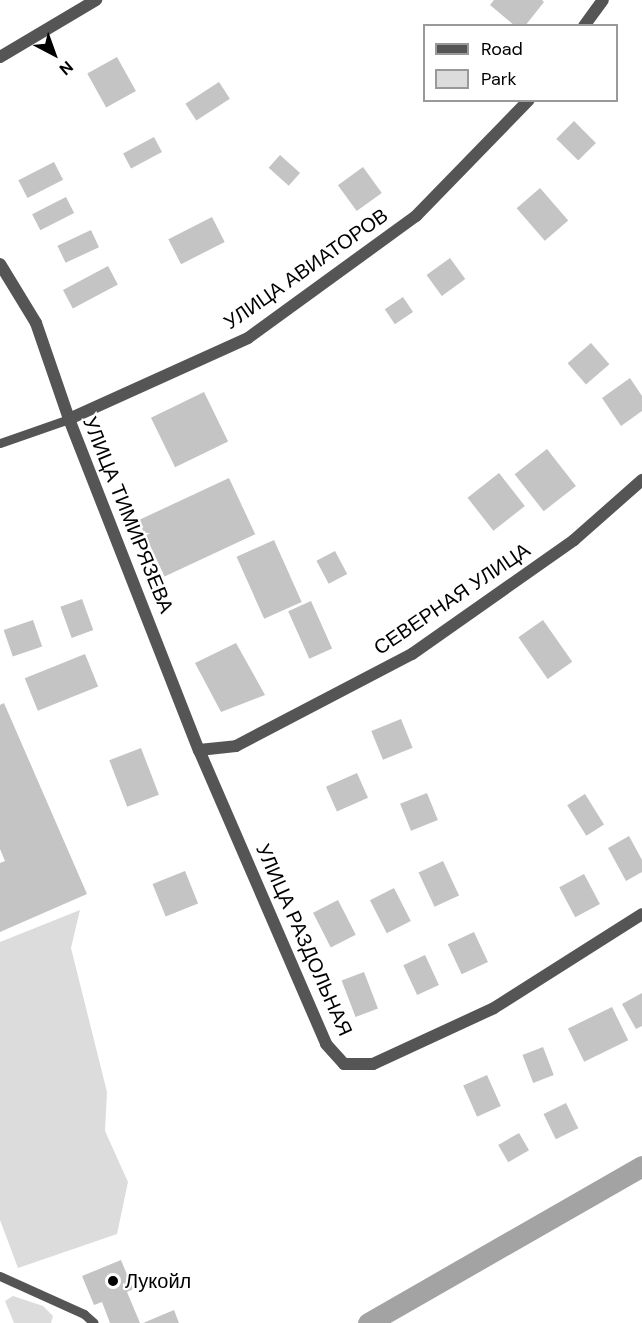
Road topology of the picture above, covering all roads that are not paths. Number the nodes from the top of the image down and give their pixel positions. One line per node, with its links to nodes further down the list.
1 (96, 0): 4 (street)
2 (603, 0): 3 (street)
3 (585, 24)
4 (0, 57)
5 (527, 102): 7 (street, УЛИЦА АВИАТОРОВ)
6 (0, 264): 7 (street, УЛИЦА ТИМИРЯЗЕВА)
7 (69, 419): 8 (lane); 10 (street, УЛИЦА ТИМИРЯЗЕВА)
8 (0, 443)
9 (642, 480): 10 (street, СЕВЕРНАЯ УЛИЦА)
10 (199, 750): 11 (street, УЛИЦА РАЗДОЛЬНАЯ)
11 (642, 914)
12 (0, 1276): 13 (lane)
13 (94, 1323)

